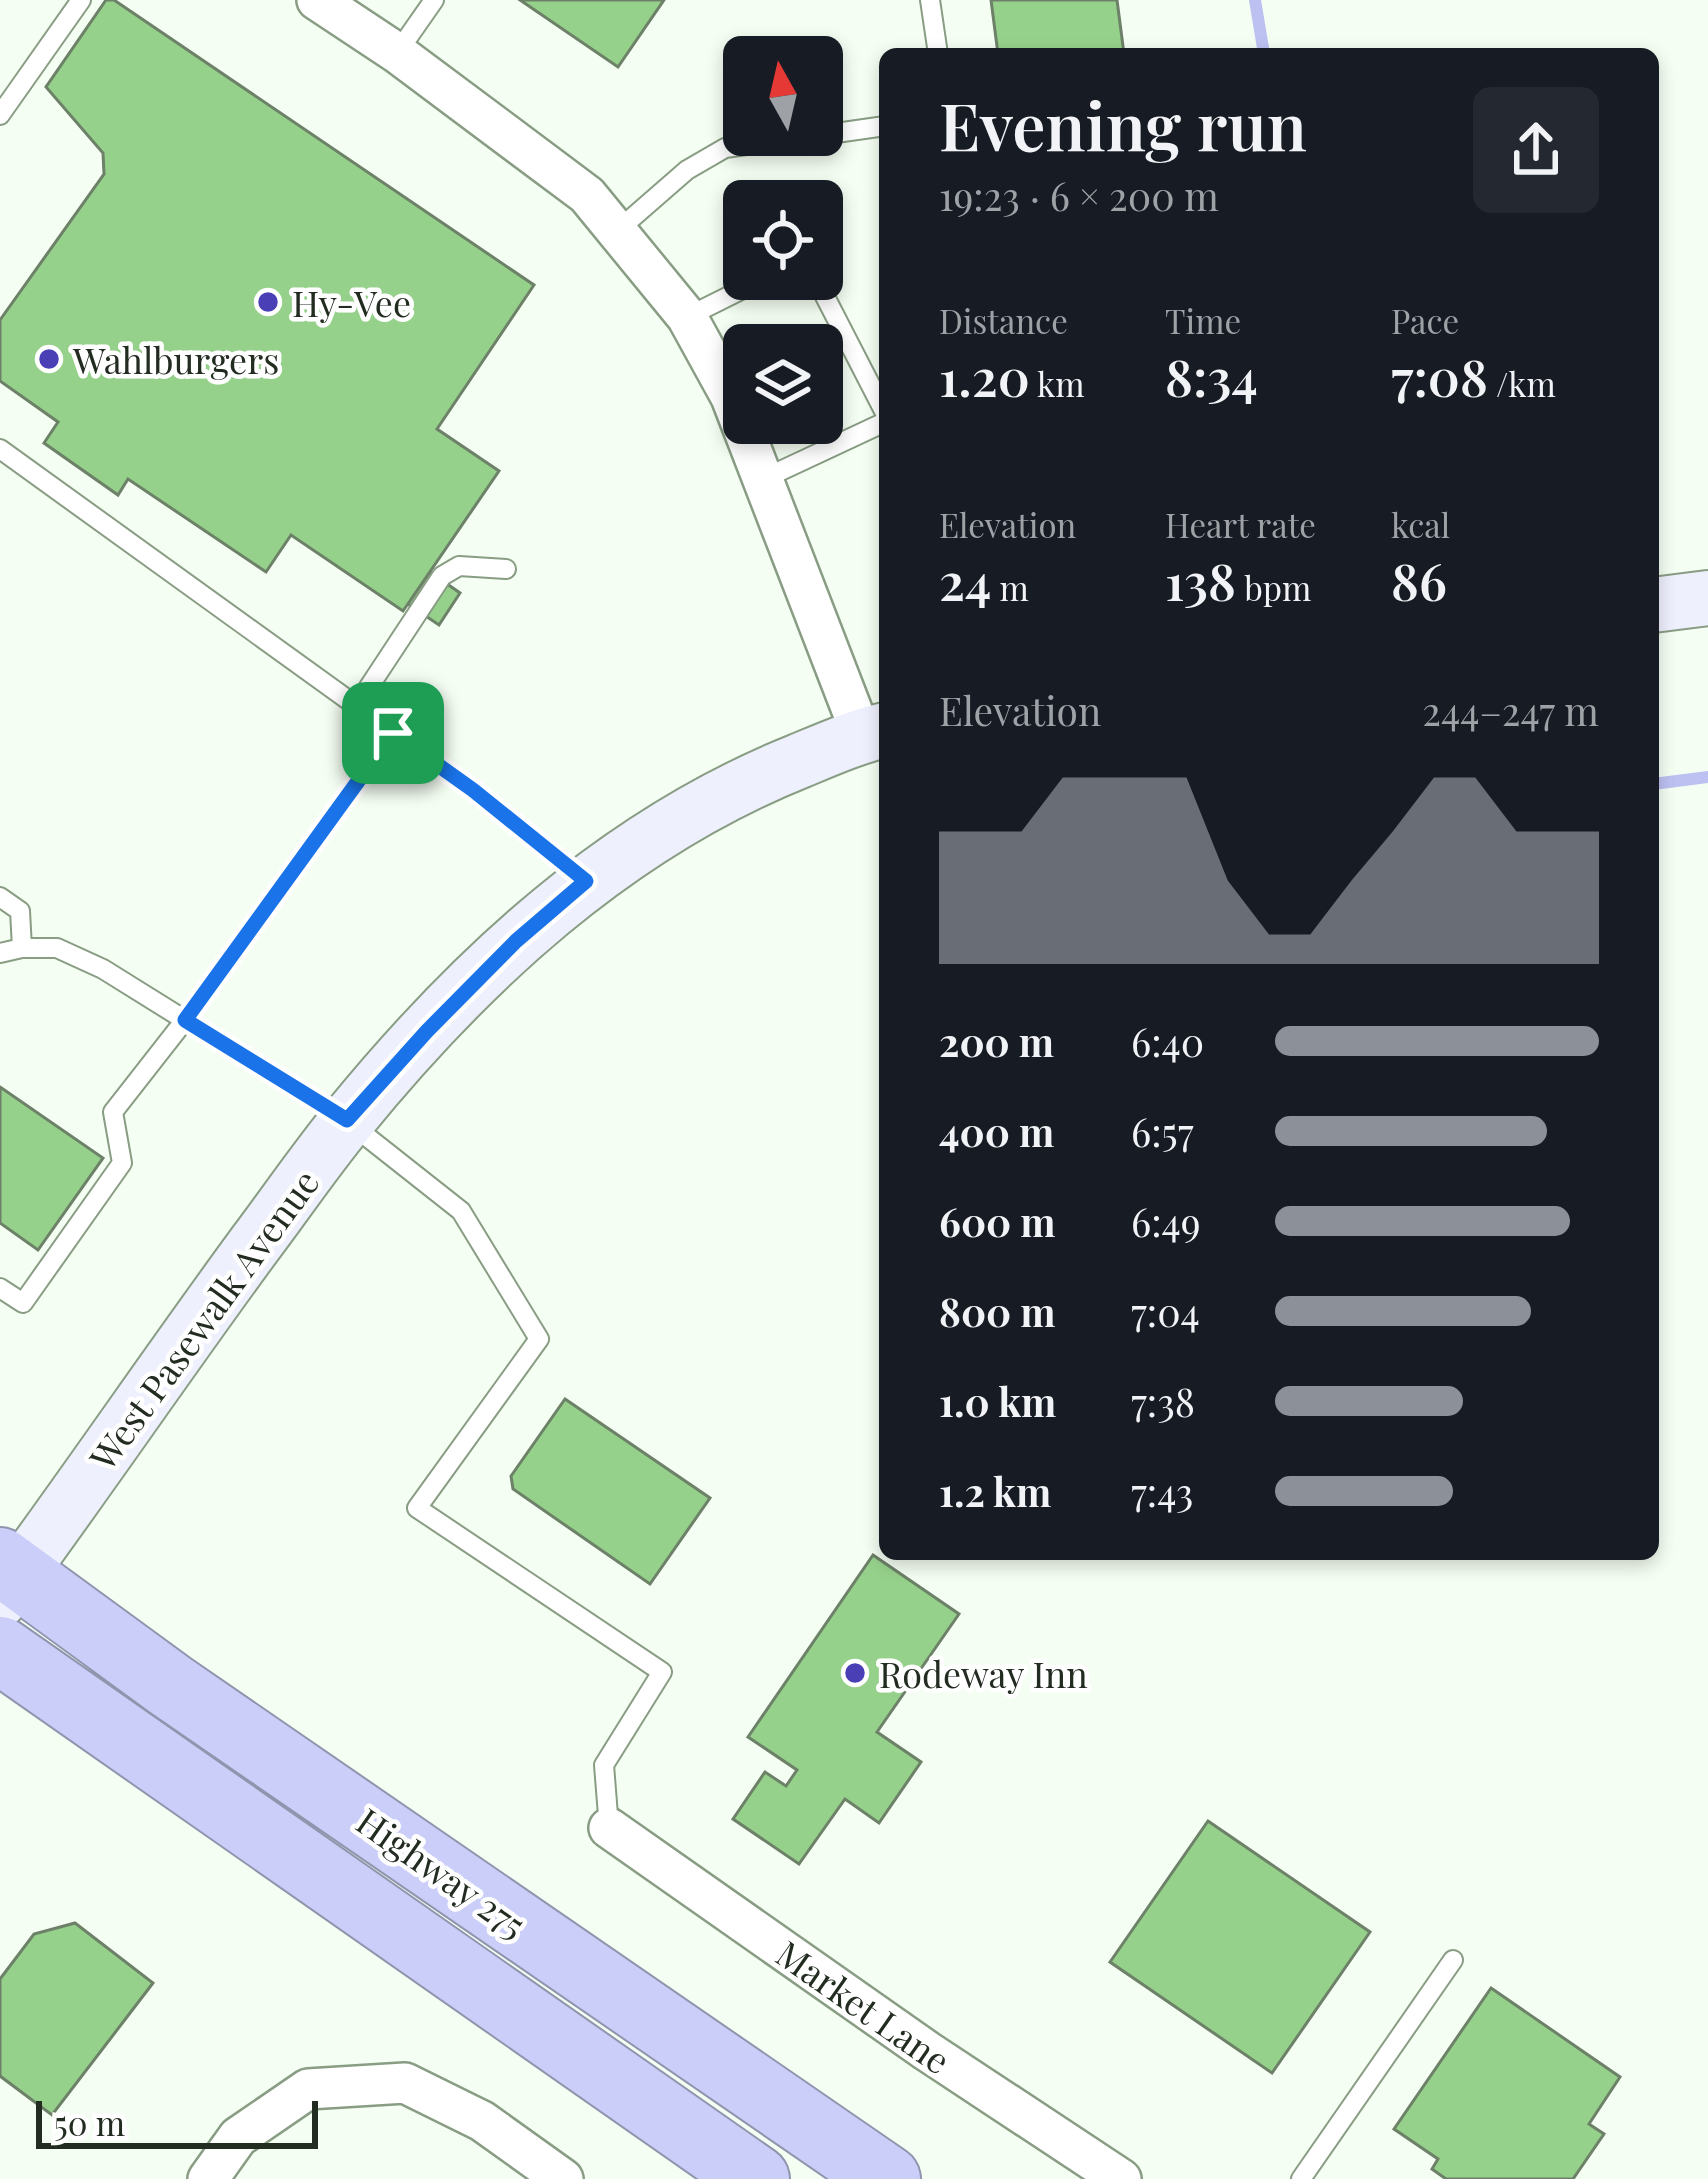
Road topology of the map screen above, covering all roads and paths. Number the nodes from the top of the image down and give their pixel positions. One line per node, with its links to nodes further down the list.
1 (81, 0): 7 (lane)
2 (317, 0): 6 (street)
3 (434, 0): 6 (lane)
4 (930, 0): 5 (lane)
5 (937, 48)
6 (397, 52): 11 (street)
7 (0, 115)
8 (879, 127): 9 (lane)
9 (843, 132)
10 (723, 149): 11 (lane)
11 (617, 231): 14 (street)
12 (723, 299): 14 (lane)
13 (826, 300): 15 (lane)
14 (687, 317): 18 (street)
15 (879, 406)
16 (879, 421): 18 (lane)
17 (0, 449): 22 (lane)
18 (761, 480): 24 (street)
19 (506, 569): 22 (lane)
20 (1708, 598): 21 (street)
21 (1659, 604)
22 (357, 705): 23 (lane)
23 (393, 733): 25 (lane); 29 (lane)
24 (873, 733): 25 (street, West Pasewalk Avenue)
25 (586, 881): 30 (street, West Pasewalk Avenue)
26 (0, 897): 27 (lane)
27 (22, 947): 28 (lane); 29 (lane)
28 (0, 953)
29 (185, 1020): 30 (lane); 31 (lane)
30 (347, 1120): 32 (street, West Pasewalk Avenue); 34 (lane)
31 (0, 1288)
32 (6, 1578): 39 (highway, Highway 275)
33 (0, 1650): 38 (highway, Highway 275)
34 (609, 1828): 40 (street, Market Lane)
35 (1453, 1960): 41 (lane)
36 (208, 2179): 37 (street)
37 (563, 2179)
38 (756, 2179)
39 (887, 2179)
40 (1121, 2179)
41 (1301, 2179)

